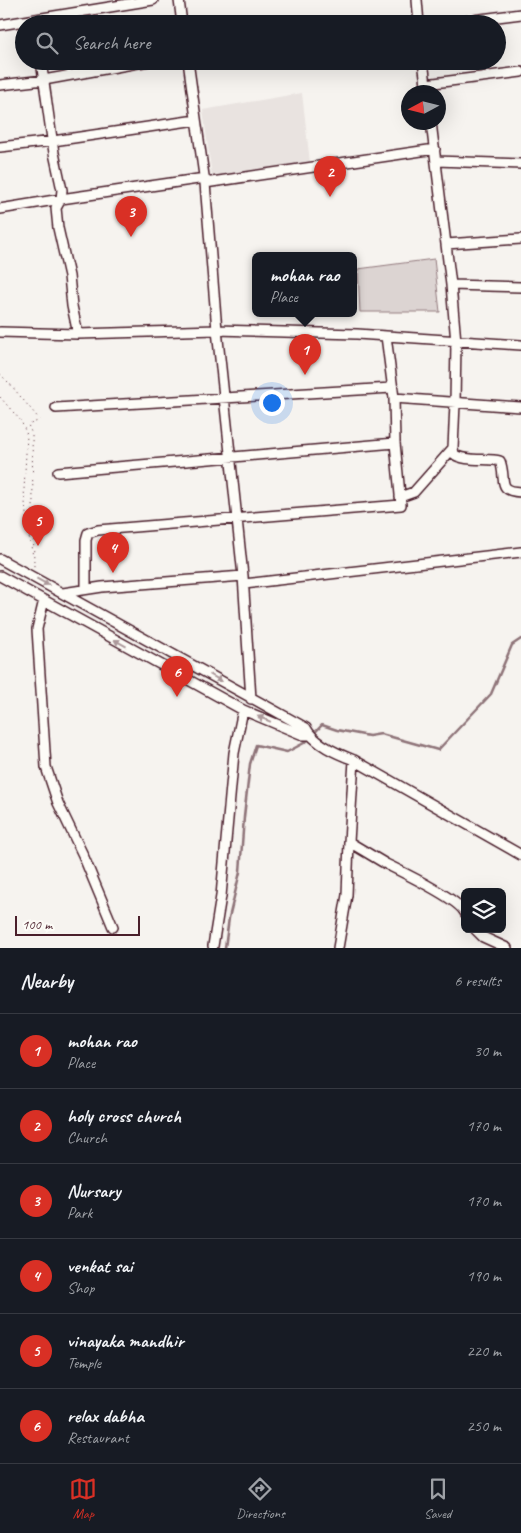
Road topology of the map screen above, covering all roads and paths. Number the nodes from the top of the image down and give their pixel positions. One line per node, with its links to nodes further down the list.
1 (152, 0): 5 (street)
2 (179, 0): 6 (street)
3 (417, 0): 7 (street)
4 (521, 14): 8 (street)
5 (73, 15)
6 (181, 15)
7 (418, 15)
8 (506, 16)
9 (15, 24): 10 (street)
10 (0, 25)
11 (42, 70): 16 (street)
12 (99, 70): 16 (street)
13 (189, 70): 20 (street)
14 (424, 70): 18 (street)
15 (521, 72): 19 (street)
16 (44, 80): 17 (street); 22 (street)
17 (0, 85)
18 (426, 85)
19 (444, 85)
20 (196, 120): 22 (street); 27 (street)
21 (432, 130): 24 (street)
22 (53, 141): 23 (street); 28 (street)
23 (0, 147)
24 (434, 148): 25 (street); 27 (street)
25 (436, 161): 26 (street); 31 (street)
26 (521, 164)
27 (205, 181): 28 (street); 34 (street)
28 (61, 198): 29 (street); 36 (street)
29 (0, 209)
30 (521, 239): 31 (street)
31 (446, 244): 32 (street)
32 (451, 284): 33 (street); 38 (street)
33 (521, 287)
34 (217, 330): 36 (street); 37 (street); 43 (street)
35 (0, 332): 36 (street)
36 (78, 334)
37 (386, 336): 38 (street); 41 (street)
38 (456, 342): 39 (street); 45 (street)
39 (521, 345)
40 (0, 374): 57 (path)
41 (392, 388): 43 (street); 44 (street)
42 (0, 397): 57 (path)
43 (225, 397): 47 (street); 50 (street)
44 (394, 398): 45 (street); 48 (street)
45 (455, 403): 46 (street); 49 (street)
46 (521, 407)
47 (56, 408)
48 (395, 443): 50 (street); 53 (street)
49 (453, 448): 52 (street); 53 (street)
50 (231, 457): 51 (street); 54 (street)
51 (58, 472)
52 (521, 492)
53 (400, 497): 54 (street)
54 (238, 518): 60 (street); 61 (street)
55 (521, 552): 60 (street)
56 (0, 559): 59 (street)
57 (34, 562): 59 (path)
58 (0, 576): 63 (street)
59 (34, 577): 62 (street, one-way to 62)
60 (244, 580): 61 (street); 64 (street)
61 (86, 589): 62 (street)
62 (63, 593): 64 (street, one-way to 64)
63 (44, 600): 65 (street, one-way to 63); 71 (street)
64 (251, 699): 66 (street)
65 (242, 710): 66 (street, one-way to 65); 73 (street)
66 (310, 735): 67 (street)
67 (354, 760): 68 (street); 69 (street)
68 (349, 842): 70 (street); 74 (street)
69 (521, 855)
70 (461, 908)
71 (113, 927)
72 (480, 933): 75 (street)
73 (213, 946)
74 (338, 948)
75 (508, 948)

